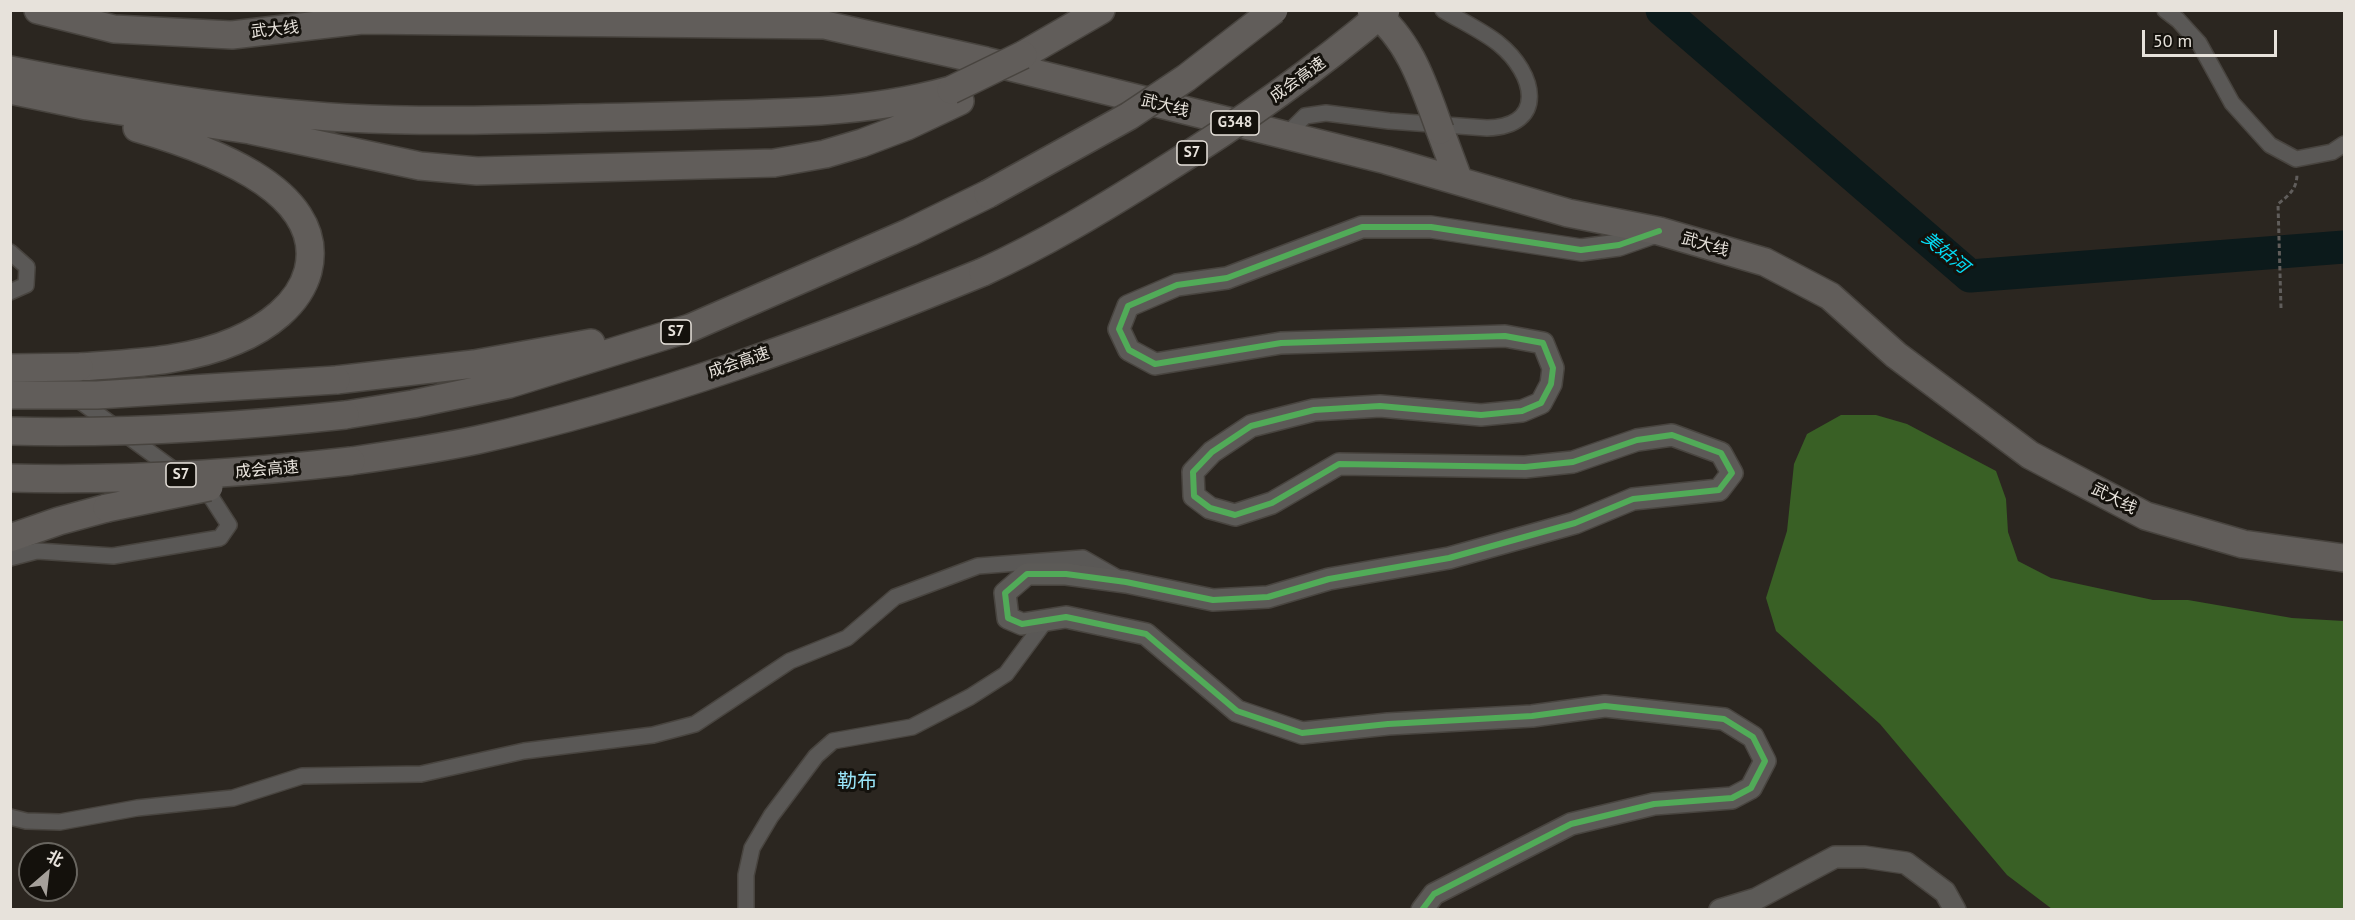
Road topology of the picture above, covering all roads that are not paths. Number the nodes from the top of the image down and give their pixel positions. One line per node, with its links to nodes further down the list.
1 (38, 10): 11 (highway, 武大线 / G348)
2 (1101, 10): 10 (highway, bridge)
3 (1274, 10): 16 (highway, S7, bridge)
4 (1371, 10): 13 (highway, bridge)
5 (1386, 10): 22 (highway, 成会高速 / S7, bridge)
6 (1443, 10): 11 (street)
7 (2165, 10): 12 (street)
8 (10, 70): 10 (highway)
9 (10, 91): 10 (highway); 19 (highway, bridge)
10 (955, 95)
11 (1292, 137): 13 (highway, 武大线 / G348)
12 (2344, 144)
13 (1459, 181): 14 (highway, 武大线 / G348)
14 (1659, 231): 26 (highway, 武大线 / G348); 27 (street)
15 (10, 252): 17 (street)
16 (785, 287): 20 (highway, bridge); 21 (highway, S7, bridge)
17 (10, 292)
18 (10, 363): 25 (street)
19 (10, 368)
20 (10, 395)
21 (10, 432)
22 (322, 464): 23 (highway, 成会高速 / S7, bridge); 24 (highway, bridge)
23 (10, 478)
24 (10, 538)
25 (10, 558)
26 (2344, 558)
27 (1126, 582): 28 (street); 29 (street)
28 (1046, 620): 30 (street); 31 (street)
29 (10, 817)
30 (746, 909)
31 (1422, 909)
32 (1720, 909): 33 (street)
33 (1955, 909)

